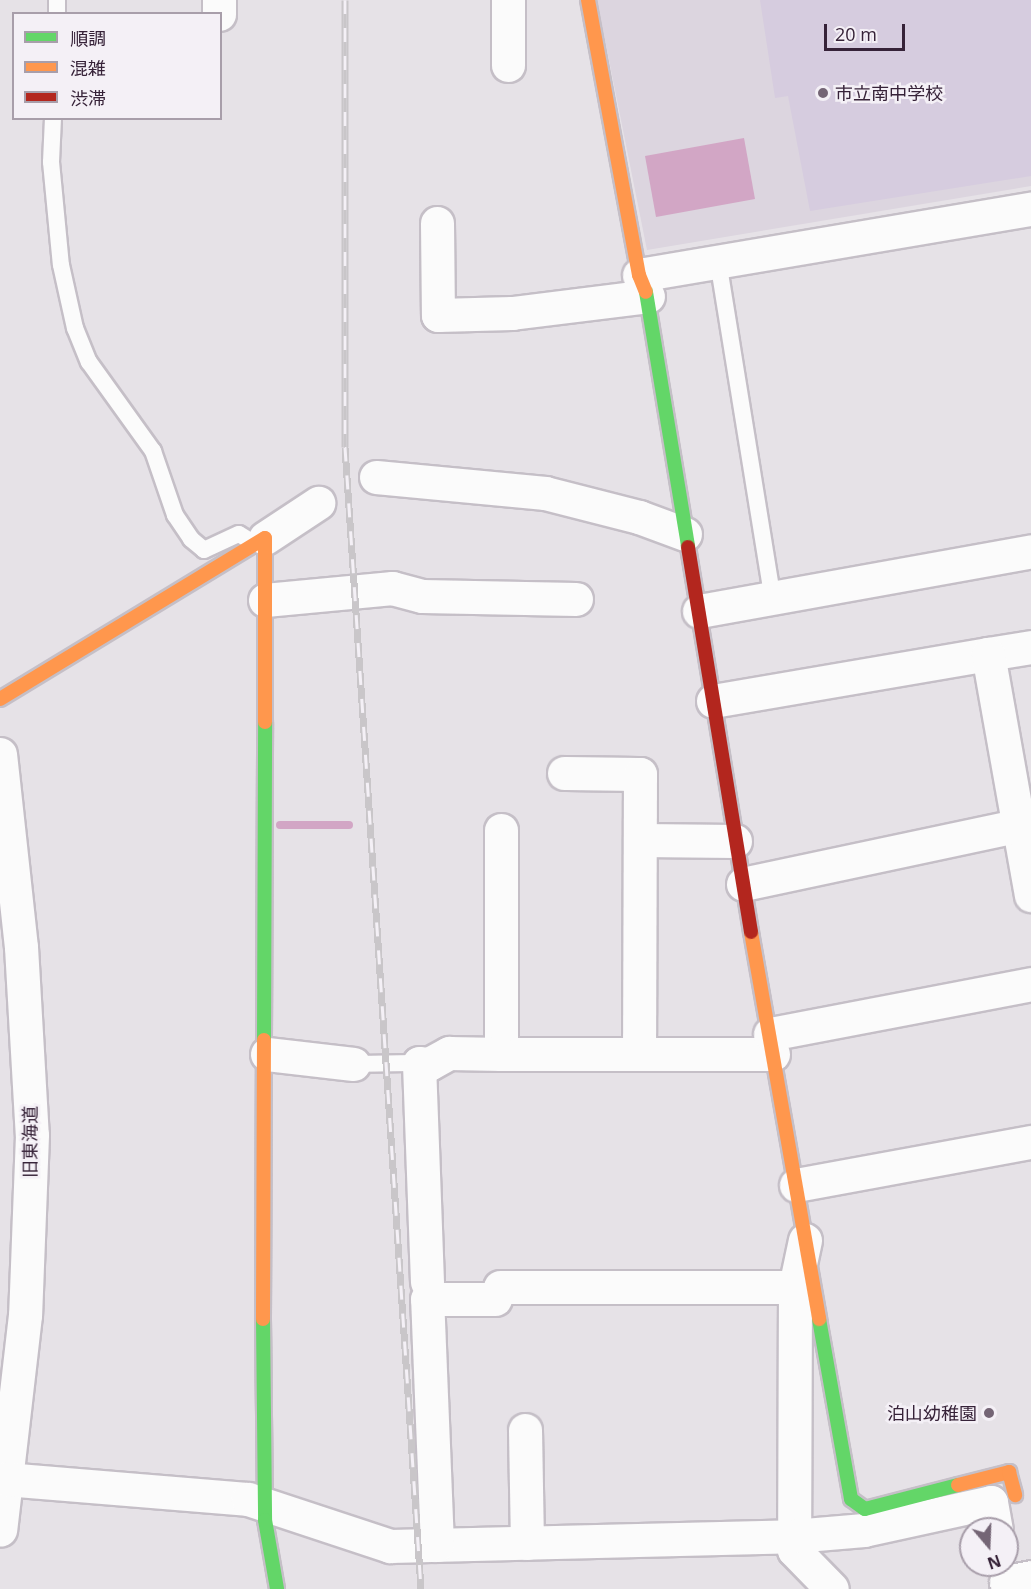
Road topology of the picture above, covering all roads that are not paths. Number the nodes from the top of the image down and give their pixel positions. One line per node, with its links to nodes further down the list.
1 (508, 0): 3 (street)
2 (588, 0): 8 (street)
3 (508, 65)
4 (52, 120): 12 (lane)
5 (1031, 209): 7 (street)
6 (437, 223): 8 (street)
7 (718, 261): 8 (street); 15 (lane)
8 (643, 286): 11 (street)
9 (376, 477): 11 (street)
10 (318, 503): 12 (street)
11 (685, 534): 17 (street)
12 (260, 541): 16 (street); 20 (street)
13 (1031, 551): 15 (street)
14 (576, 599): 16 (street)
15 (773, 599): 17 (street)
16 (265, 600): 33 (street)
17 (699, 611): 21 (street)
18 (1031, 647): 19 (street)
19 (988, 654): 21 (street); 24 (street)
20 (0, 699)
21 (713, 701): 27 (street)
22 (0, 754): 43 (street, 旧東海道)
23 (564, 773): 26 (street)
24 (1025, 824): 28 (street); 29 (street)
25 (501, 830): 34 (street)
26 (641, 840): 27 (street); 32 (street)
27 (735, 841): 28 (street)
28 (743, 884): 31 (street)
29 (1031, 895)
30 (1031, 984): 31 (street)
31 (771, 1044): 32 (street); 38 (street)
32 (639, 1053): 34 (street)
33 (267, 1054): 35 (street); 45 (street)
34 (501, 1054): 36 (street)
35 (352, 1064): 36 (lane)
36 (419, 1064): 40 (street)
37 (1031, 1142): 38 (street)
38 (796, 1185): 39 (street)
39 (806, 1240): 41 (street); 46 (street)
40 (427, 1282)
41 (795, 1287): 48 (street); 50 (street)
42 (525, 1430): 49 (street)
43 (5, 1479): 45 (street); 47 (street, 旧東海道)
44 (1031, 1491): 46 (street)
45 (264, 1504): 50 (street); 51 (street)
46 (1001, 1509): 48 (street)
47 (0, 1530)
48 (793, 1536): 49 (street); 52 (street)
49 (527, 1543): 50 (street)
50 (437, 1545)
51 (277, 1589)
52 (832, 1589)

